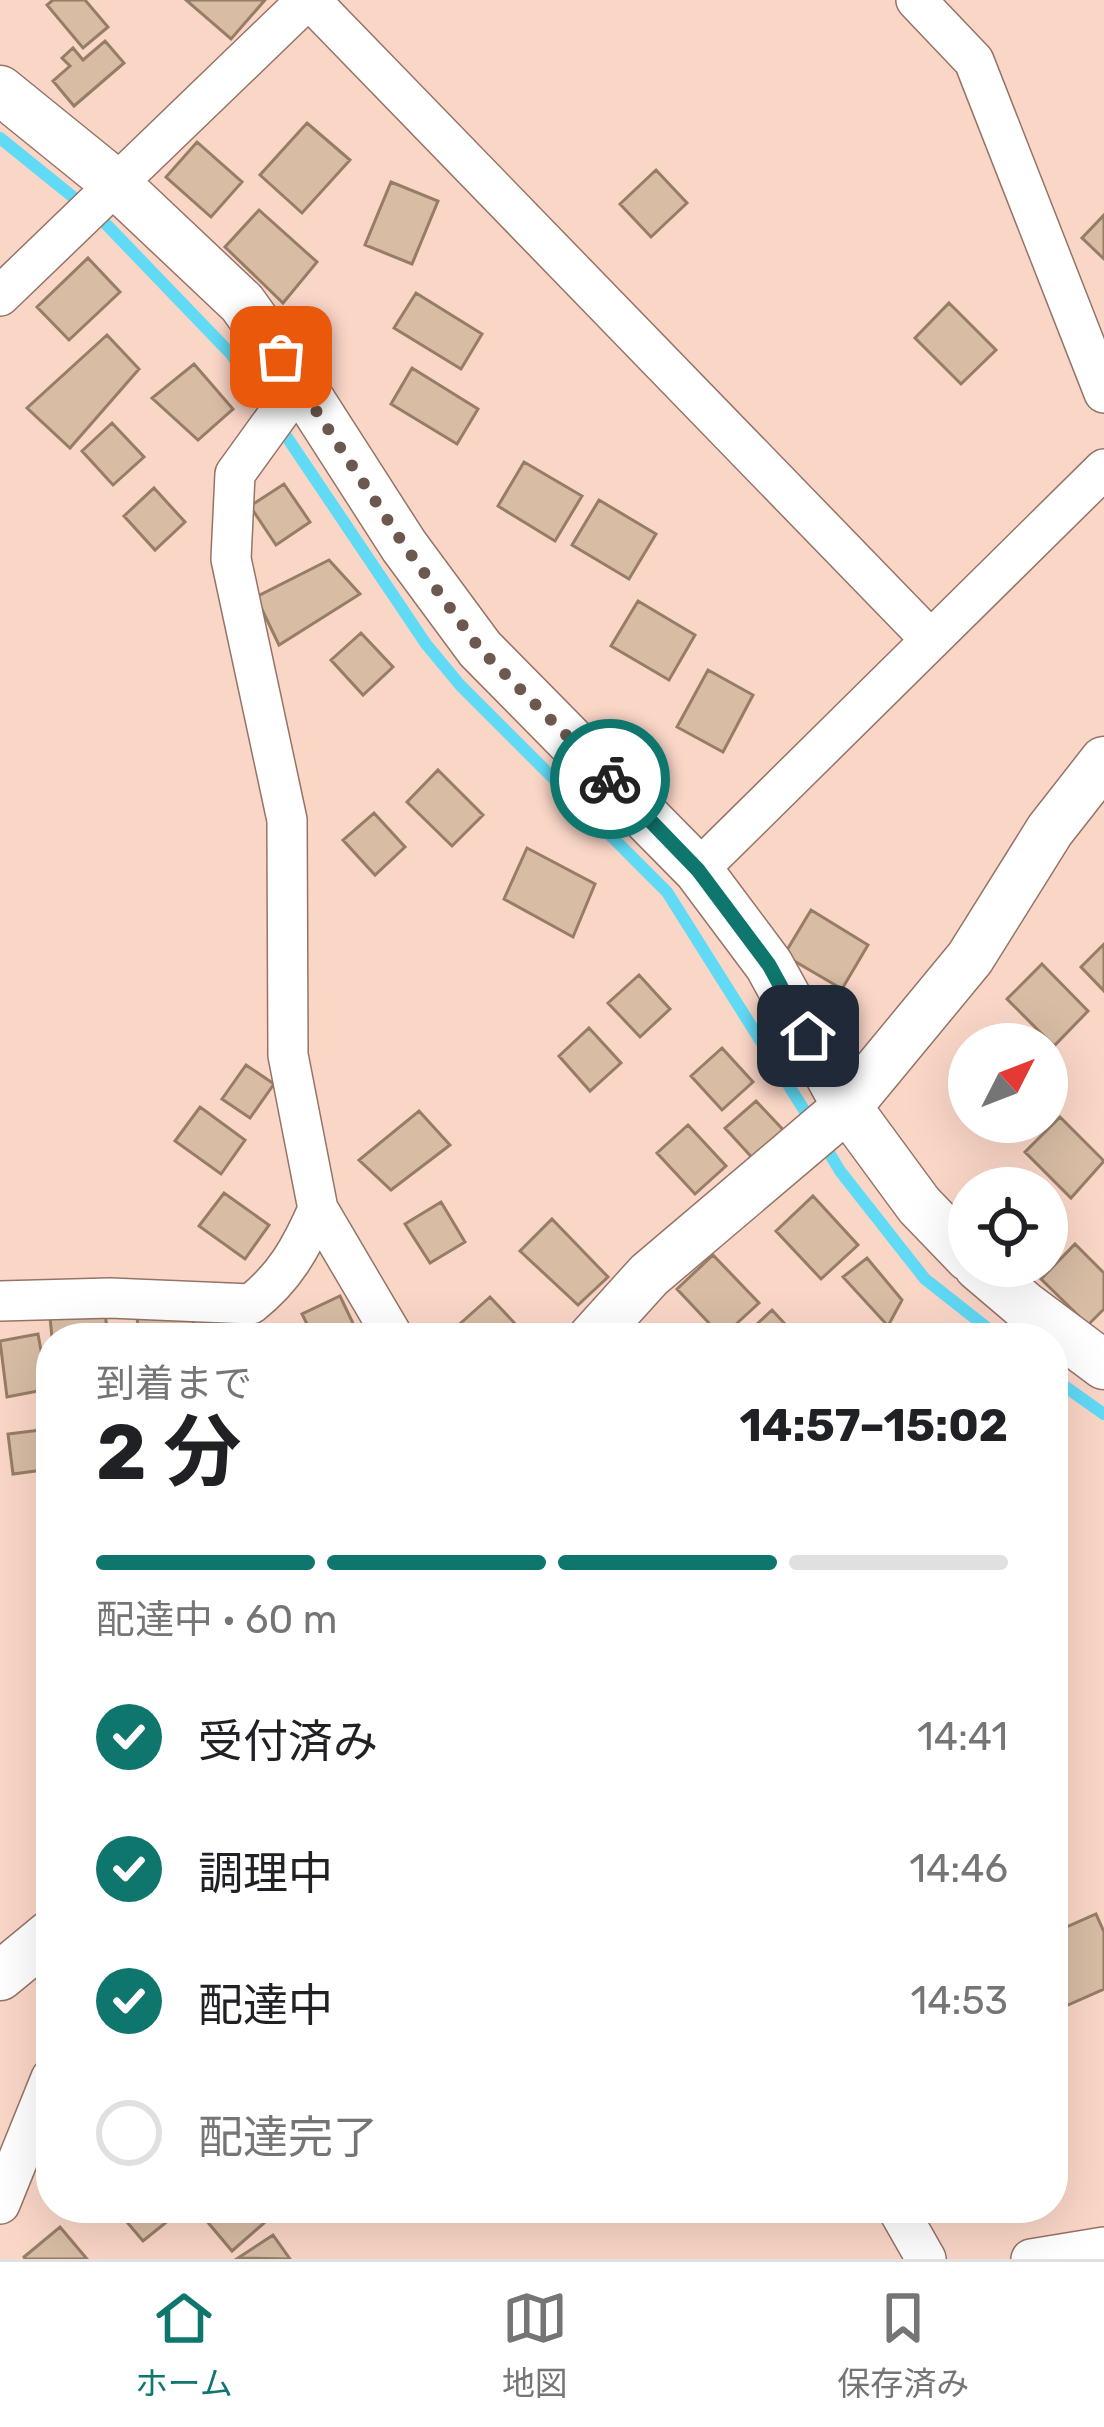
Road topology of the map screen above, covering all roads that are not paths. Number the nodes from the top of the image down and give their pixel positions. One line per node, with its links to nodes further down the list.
1 (309, 0): 4 (street); 9 (street)
2 (916, 0): 7 (street)
3 (0, 90): 4 (street)
4 (116, 184): 5 (street); 6 (street)
5 (0, 296)
6 (300, 384): 11 (street); 13 (street)
7 (1104, 393)
8 (1104, 469): 9 (street)
9 (931, 640): 11 (street)
10 (1104, 761): 12 (street)
11 (698, 870): 12 (street)
12 (848, 1107): 14 (street); 18 (street)
13 (318, 1209): 16 (street); 17 (street)
14 (948, 1235)
15 (1003, 1287): 19 (street)
16 (0, 1301)
17 (385, 1323)
18 (606, 1323)
19 (1047, 1323)
20 (1068, 1338): 21 (street)
21 (1104, 1365)
22 (36, 1950): 23 (street)
23 (0, 1976)
24 (36, 2115): 25 (street)
25 (0, 2204)
26 (906, 2223): 28 (street)
27 (1104, 2247): 29 (street)
28 (926, 2259)
29 (1031, 2259)

